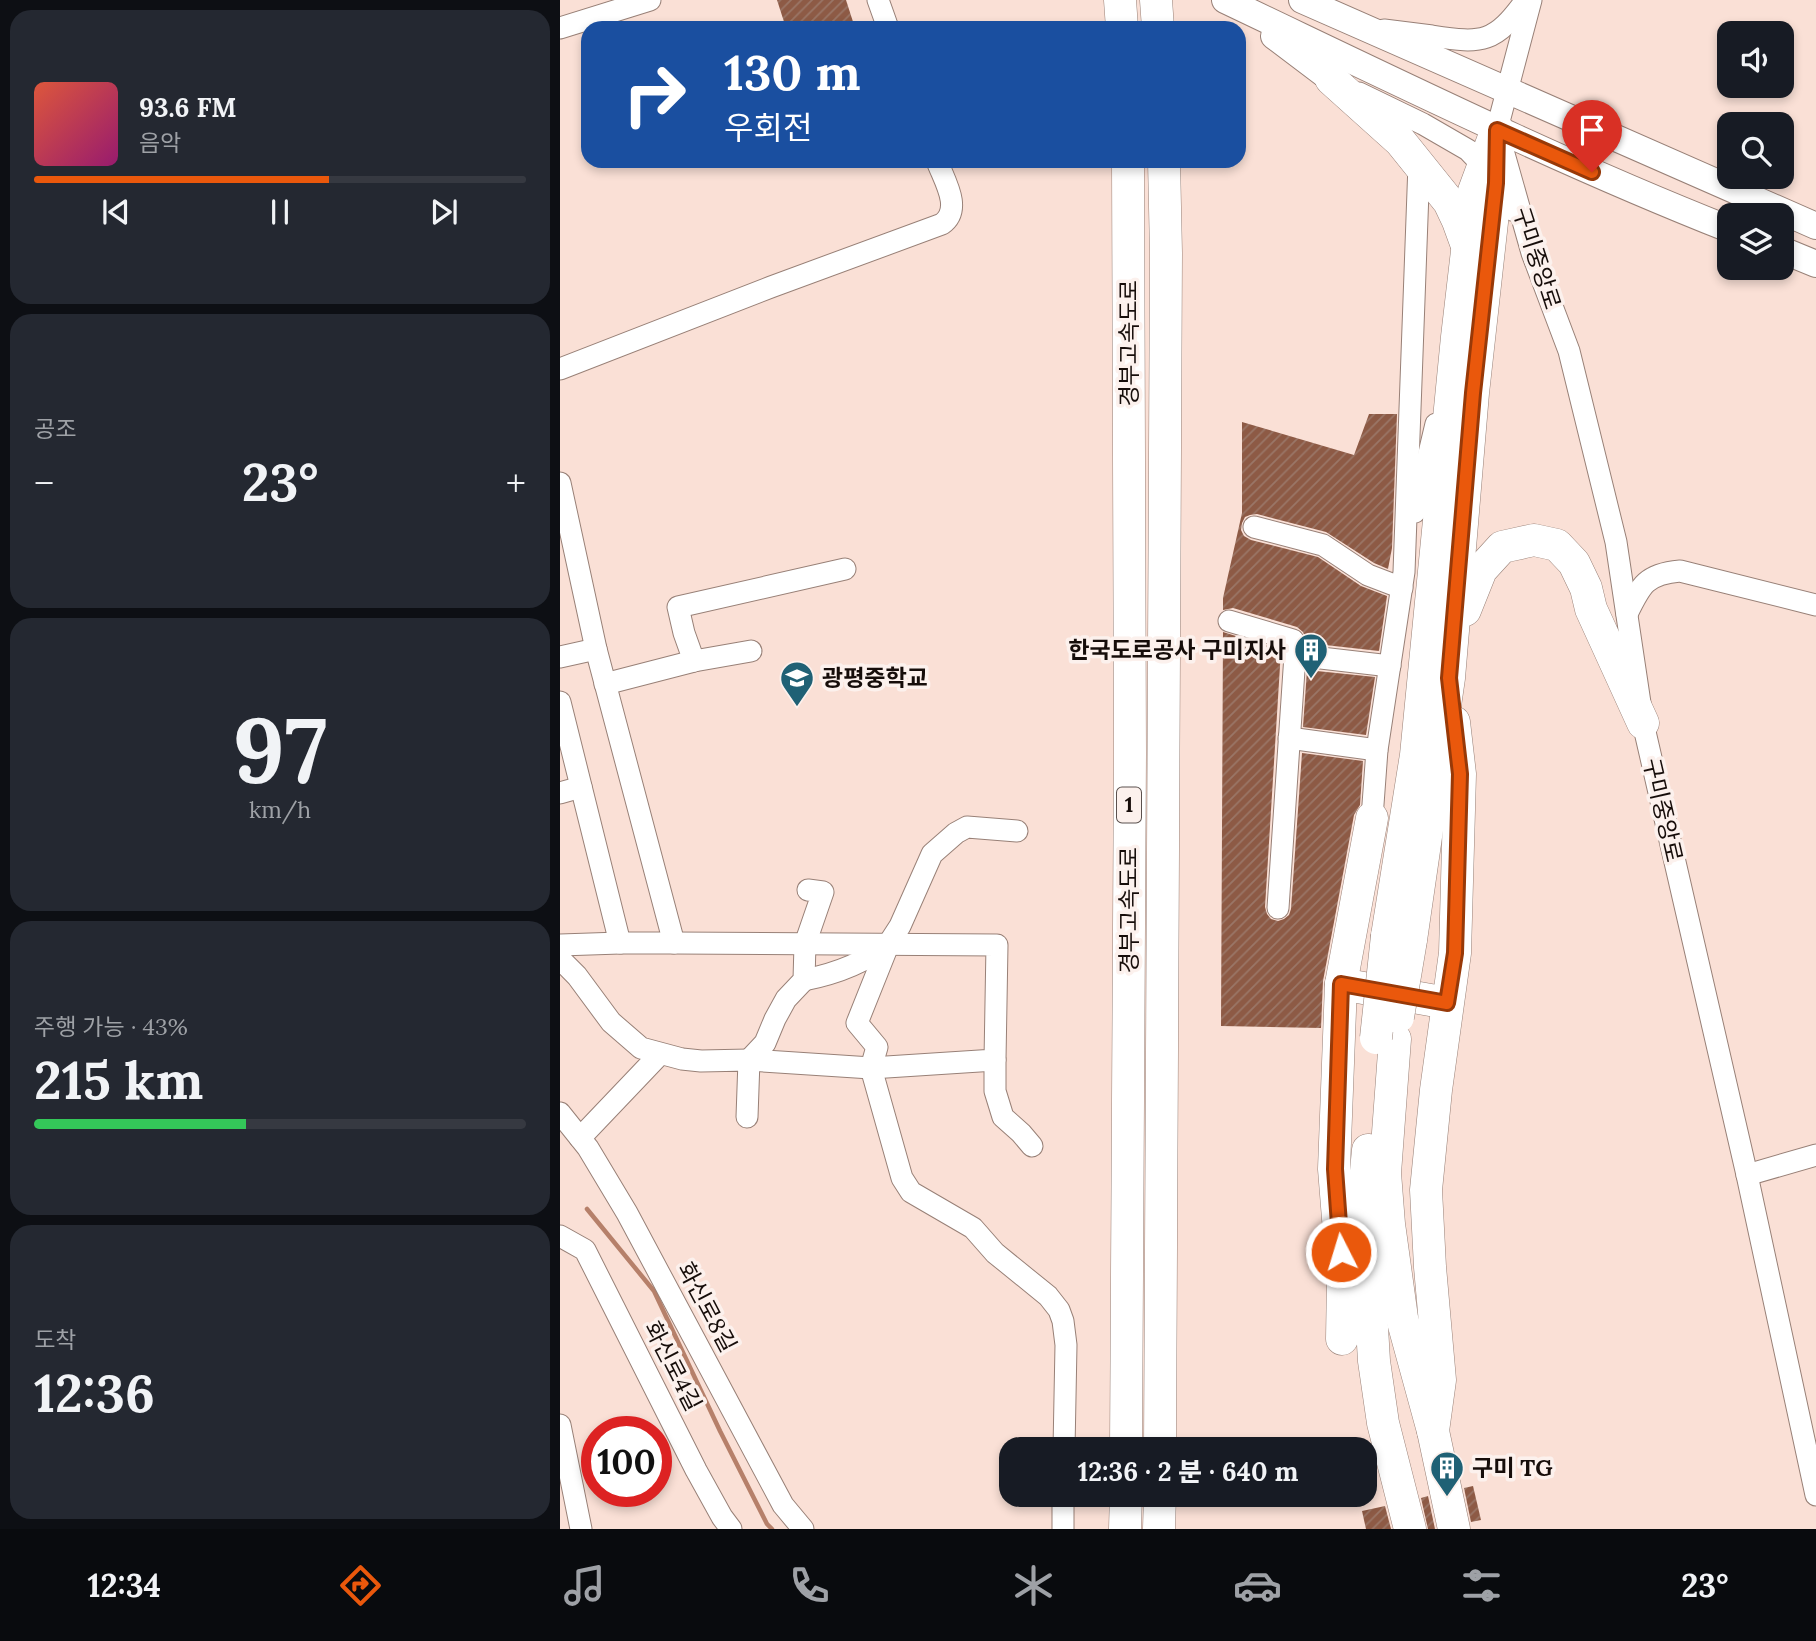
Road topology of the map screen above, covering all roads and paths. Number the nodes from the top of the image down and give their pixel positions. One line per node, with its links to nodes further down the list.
1 (650, 0): 9 (street)
2 (878, 0): 10 (street)
3 (1120, 0): 11 (highway)
4 (1156, 0): 12 (highway)
5 (1302, 0): 13 (main road)
6 (1528, 0): 13 (street); 16 (street)
7 (1228, 1): 15 (main road); 17 (main road)
8 (581, 21): 14 (street)
9 (582, 21)
10 (886, 21)
11 (1122, 21)
12 (1158, 21)
13 (1364, 27): 16 (main road)
14 (560, 28)
15 (1331, 79): 18 (highway); 22 (street)
16 (1507, 90): 17 (street); 24 (main road)
17 (1497, 130): 22 (highway); 23 (main road); 26 (street, 구미중앙로)
18 (1419, 164): 25 (highway); 33 (street)
19 (940, 168): 30 (street)
20 (1128, 168): 84 (highway, 경부고속도로 / 1)
21 (1164, 168): 85 (highway, 경부고속도로 / 1)
22 (1490, 174): 25 (highway); 26 (street); 39 (highway)
23 (1717, 224)
24 (1816, 226)
25 (1467, 247): 29 (highway)
26 (1532, 253): 37 (street, 구미중앙로)
27 (1794, 255): 28 (main road)
28 (1816, 264)
29 (1457, 337): 33 (street); 58 (highway)
30 (560, 369)
31 (560, 483): 40 (street)
32 (1254, 527): 35 (street)
33 (1405, 550): 35 (street)
34 (845, 569): 44 (street)
35 (1403, 580): 45 (street)
36 (1816, 605): 37 (street)
37 (1627, 614): 49 (street, 구미중앙로)
38 (1229, 621): 42 (street)
39 (1452, 641): 46 (highway); 49 (highway)
40 (596, 649): 43 (street); 47 (street)
41 (751, 651): 44 (street)
42 (1294, 655): 45 (street); 50 (street)
43 (560, 657)
44 (694, 661): 47 (street)
45 (1390, 666): 51 (street)
46 (1449, 678): 58 (highway); 67 (highway)
47 (605, 684): 60 (street)
48 (560, 702): 52 (street)
49 (1643, 723): 78 (street, 구미중앙로)
50 (1289, 738): 51 (street); 57 (street)
51 (1377, 750): 54 (street)
52 (581, 787): 53 (street); 59 (street)
53 (560, 793)
54 (1372, 818): 66 (highway)
55 (1017, 831): 61 (street)
56 (808, 890): 62 (street)
57 (1278, 908)
58 (1399, 938): 68 (highway, bridge)
59 (620, 943): 60 (street); 63 (street)
60 (674, 943): 62 (street)
61 (889, 943): 62 (street); 65 (street); 71 (street); 72 (street)
62 (805, 944): 65 (street)
63 (560, 945)
64 (560, 959): 69 (street)
65 (804, 980): 70 (street)
66 (1341, 984): 67 (highway); 80 (highway)
67 (1447, 1003): 82 (highway)
68 (1385, 1039): 82 (highway); 96 (highway)
69 (660, 1054): 70 (street); 75 (street)
70 (749, 1060): 72 (street); 74 (street)
71 (995, 1060): 72 (street); 76 (street)
72 (871, 1068): 83 (street)
73 (560, 1113): 75 (street, 화신로8길)
74 (747, 1117)
75 (580, 1138): 92 (street, 화신로8길)
76 (1032, 1146)
77 (1816, 1155): 78 (street)
78 (1746, 1175): 86 (street, 구미중앙로)
79 (560, 1236): 91 (street, 화신로4길)
80 (1342, 1339)
81 (560, 1425): 90 (street)
82 (1433, 1431): 97 (highway)
83 (1064, 1437)
84 (1126, 1437)
85 (1160, 1437)
86 (1816, 1495)
87 (1063, 1507): 93 (street)
88 (1126, 1507): 94 (highway)
89 (1160, 1507): 95 (highway)
90 (581, 1529)
91 (731, 1529)
92 (803, 1529)
93 (1063, 1529)
94 (1125, 1529)
95 (1160, 1529)
96 (1409, 1529)
97 (1454, 1529)

